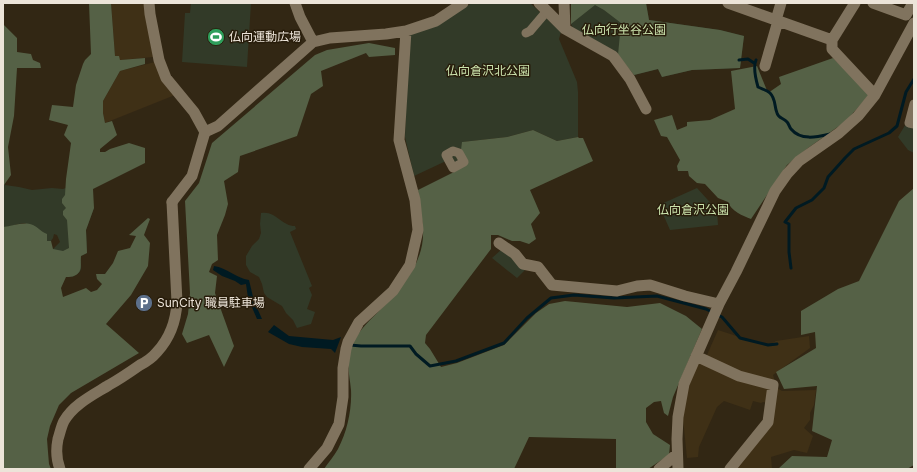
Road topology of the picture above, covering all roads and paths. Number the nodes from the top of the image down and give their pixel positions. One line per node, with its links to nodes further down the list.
1 (149, 3): 24 (street)
2 (295, 3): 18 (street)
3 (463, 3): 15 (street)
4 (539, 3): 11 (street)
5 (564, 3): 14 (street)
6 (728, 3): 12 (street)
7 (781, 3): 12 (street)
8 (855, 3): 17 (street)
9 (873, 3): 10 (street)
10 (913, 3)
11 (547, 11): 14 (street); 16 (street)
12 (777, 20): 17 (street); 19 (street)
13 (914, 23): 20 (street)
14 (565, 29): 22 (street)
15 (406, 31): 18 (street); 30 (street)
16 (526, 33)
17 (832, 40): 20 (street)
18 (313, 42): 24 (street)
19 (765, 66)
20 (875, 95): 26 (street)
21 (914, 104): 23 (street)
22 (646, 109)
23 (914, 124)
24 (204, 132): 29 (street)
25 (499, 243): 26 (street)
26 (719, 304): 27 (street)
27 (696, 356): 28 (street); 33 (street)
28 (677, 454): 31 (street); 32 (street)
29 (60, 469)
30 (309, 469)
31 (659, 469)
32 (678, 469)
33 (730, 469)

